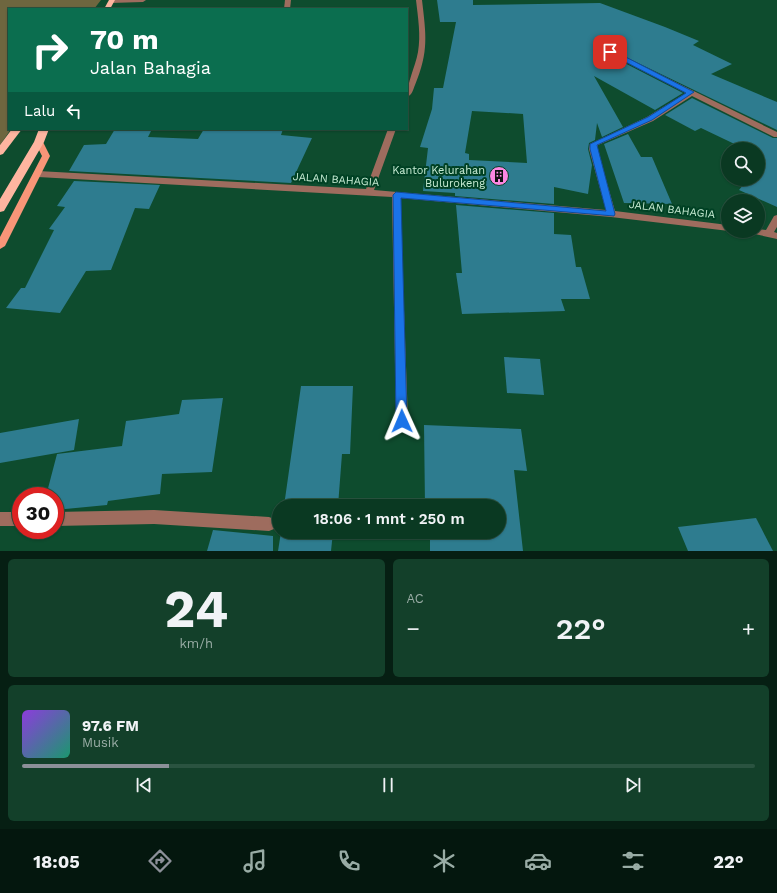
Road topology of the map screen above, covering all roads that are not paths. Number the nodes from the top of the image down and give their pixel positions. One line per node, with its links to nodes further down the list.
1 (111, 0): 2 (street)
2 (143, 0)
3 (419, 0): 6 (street)
4 (610, 52): 5 (street)
5 (691, 92): 10 (street); 18 (street)
6 (408, 93)
7 (16, 130): 12 (highway)
8 (44, 130): 11 (highway)
9 (392, 130): 15 (street)
10 (777, 136)
11 (39, 142): 14 (main road); 17 (highway)
12 (3, 146): 13 (highway)
13 (0, 152)
14 (38, 174): 15 (street, JALAN BAHAGIA); 22 (main road)
15 (369, 192): 16 (street, JALAN BAHAGIA)
16 (396, 195): 18 (street, JALAN BAHAGIA); 23 (street)
17 (0, 208)
18 (611, 214): 20 (street, JALAN BAHAGIA)
19 (777, 218): 21 (street)
20 (721, 227)
21 (773, 234)
22 (0, 246)
23 (402, 421)
24 (0, 519): 25 (street)
25 (12, 519)
26 (64, 519): 27 (street)
27 (269, 524)

